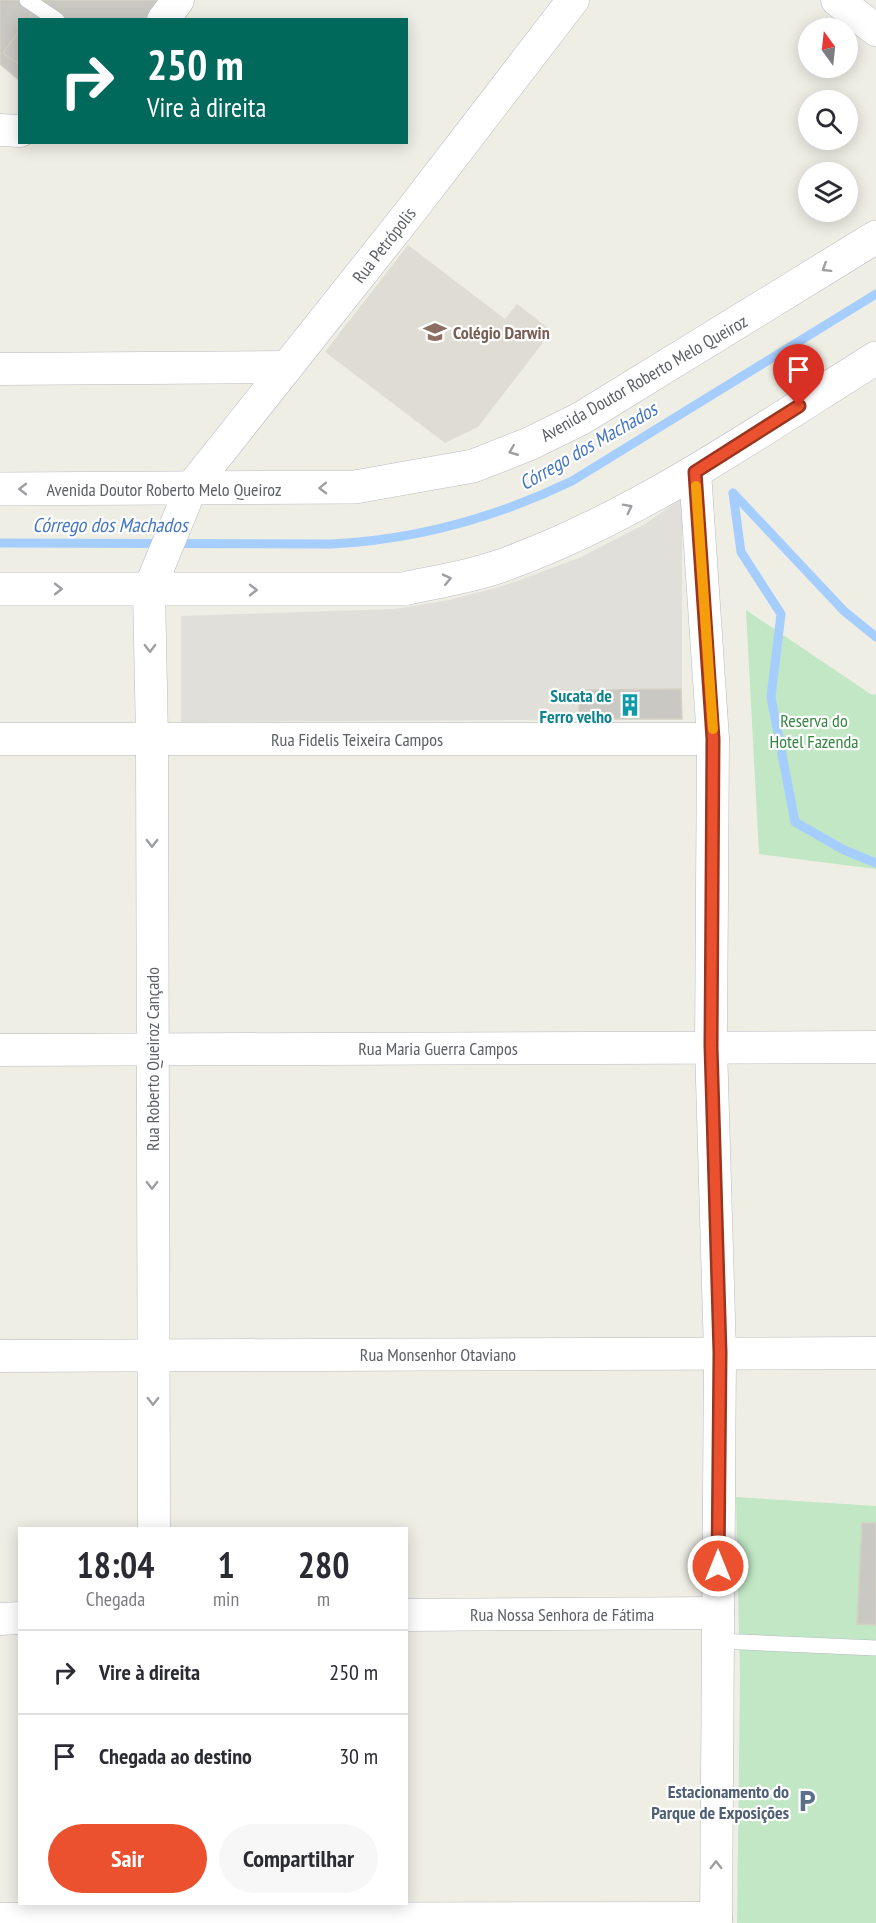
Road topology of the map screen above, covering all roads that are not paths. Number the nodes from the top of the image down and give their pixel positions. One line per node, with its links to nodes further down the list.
1 (27, 0): 5 (lane)
2 (178, 0): 6 (street)
3 (573, 0): 12 (street, Rua Petrópolis)
4 (837, 0): 7 (street)
5 (54, 18)
6 (164, 18)
7 (876, 30)
8 (0, 130): 9 (street)
9 (18, 131)
10 (876, 237): 15 (main road, Avenida Doutor Roberto Melo Queiroz, one-way to 15)
11 (876, 358): 14 (main road)
12 (287, 367): 13 (street); 15 (street, Rua Petrópolis)
13 (0, 369)
14 (695, 472): 17 (main road, one-way to 14); 21 (street)
15 (191, 488): 16 (main road, Avenida Doutor Roberto Melo Queiroz, one-way to 16); 17 (street, Rua Petrópolis)
16 (0, 489)
17 (155, 575): 18 (main road, one-way to 17); 20 (street, Rua Roberto Queiroz Cançado, one-way to 20)
18 (0, 589)
19 (0, 739): 20 (street, Rua Fidelis Teixeira Campos)
20 (152, 739): 21 (street, Rua Fidelis Teixeira Campos); 24 (street, Rua Roberto Queiroz Cançado, one-way to 24)
21 (713, 739): 22 (street)
22 (711, 1046): 23 (street, Rua Maria Guerra Campos); 24 (street, Rua Maria Guerra Campos); 26 (street)
23 (876, 1047)
24 (151, 1049): 25 (street, Rua Maria Guerra Campos); 28 (street, Rua Roberto Queiroz Cançado, one-way to 28)
25 (0, 1050)
26 (720, 1353): 27 (street, Rua Monsenhor Otaviano); 28 (street, Rua Monsenhor Otaviano); 34 (street)
27 (876, 1353)
28 (153, 1355): 29 (street, Rua Monsenhor Otaviano); 30 (street, Rua Roberto Queiroz Cançado, one-way to 30)
29 (0, 1356)
30 (154, 1527)
31 (408, 1615): 34 (street, Rua Nossa Senhora de Fátima)
32 (0, 1618): 33 (street)
33 (18, 1618)
34 (718, 1627): 35 (lane); 38 (street, one-way to 34)
35 (876, 1648)
36 (156, 1915): 37 (street); 38 (street)
37 (0, 1919)
38 (716, 1921)

